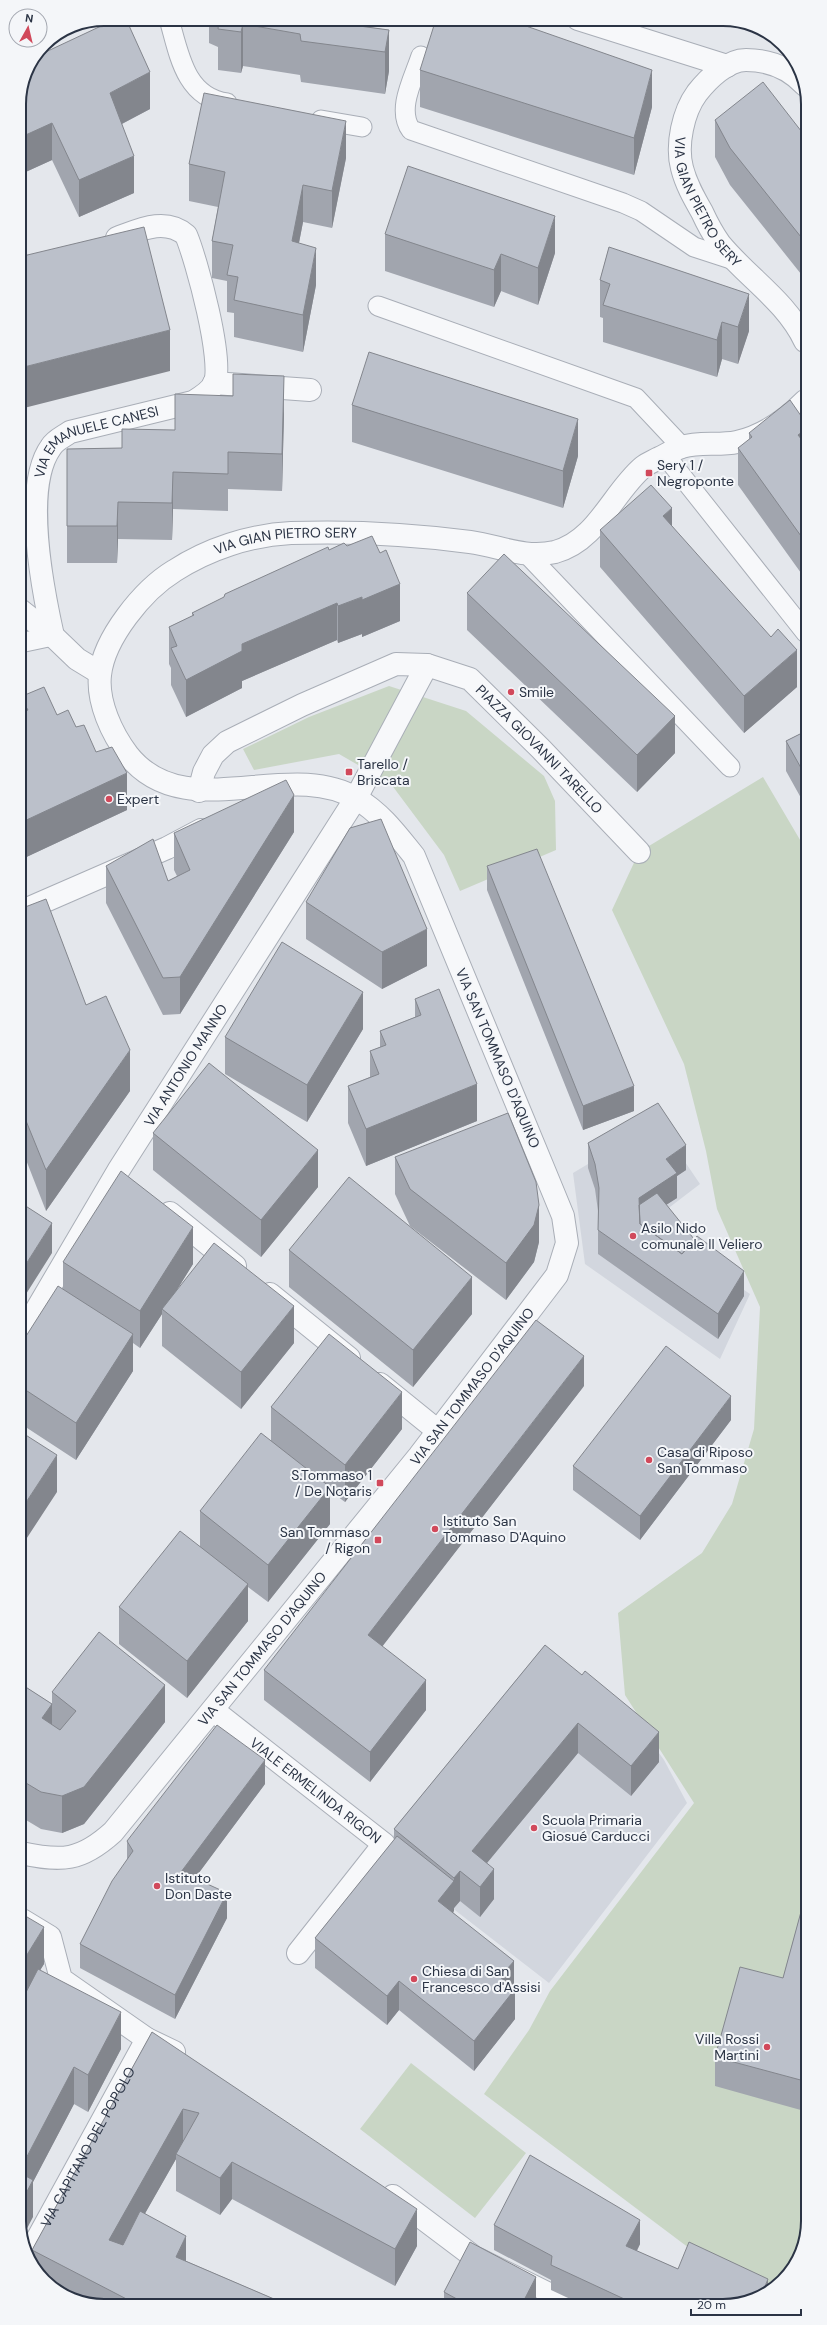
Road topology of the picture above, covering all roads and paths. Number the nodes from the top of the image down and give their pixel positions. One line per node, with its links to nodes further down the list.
1 (171, 26): 6 (lane)
2 (600, 26): 4 (street)
3 (421, 56): 10 (lane)
4 (728, 66): 5 (street, VIA GIAN PIETRO SERY); 10 (street, VIA GIAN PIETRO SERY)
5 (796, 77)
6 (243, 106)
7 (302, 116): 8 (lane)
8 (362, 127)
9 (98, 245): 13 (street)
10 (737, 262): 12 (street, VIA GIAN PIETRO SERY)
11 (378, 306): 16 (lane)
12 (801, 332)
13 (214, 384): 14 (street); 20 (street, VIA EMANUELE CANESI)
14 (310, 390)
15 (801, 406): 16 (street, VIA GIAN PIETRO SERY)
16 (673, 451): 17 (street, VIA GIAN PIETRO SERY); 19 (lane)
17 (528, 555): 23 (street, VIA GIAN PIETRO SERY); 24 (lane)
18 (26, 615): 20 (street)
19 (801, 626)
20 (53, 636): 21 (lane); 23 (street)
21 (26, 642)
22 (427, 665): 26 (street, PIAZZA GIOVANNI TARELLO); 27 (street); 30 (street, PIAZZA GIOVANNI TARELLO)
23 (100, 673): 26 (street, VIA GIAN PIETRO SERY)
24 (730, 767)
25 (286, 785): 26 (street, VIA GIAN PIETRO SERY); 27 (street, VIA GIAN PIETRO SERY); 28 (street)
26 (199, 791)
27 (356, 798): 33 (street, VIA ANTONIO MANNO); 34 (street, VIA SAN TOMMASO D'AQUINO)
28 (244, 807)
29 (216, 822): 31 (street)
30 (639, 852)
31 (26, 909)
32 (156, 1202): 34 (street)
33 (26, 1328)
34 (438, 1431): 35 (street, VIA SAN TOMMASO D'AQUINO)
35 (214, 1711): 36 (street, VIA SAN TOMMASO D'AQUINO); 38 (street, VIALE ERMELINDA RIGON)
36 (26, 1854)
37 (26, 1922): 39 (street)
38 (298, 1953)
39 (55, 1957): 40 (street); 41 (street)
40 (40, 1983)
41 (147, 2039): 42 (street); 44 (street, VIA CAPITANO DEL POPOLO)
42 (193, 2061)
43 (376, 2184): 45 (street)
44 (31, 2249)
45 (559, 2299)

